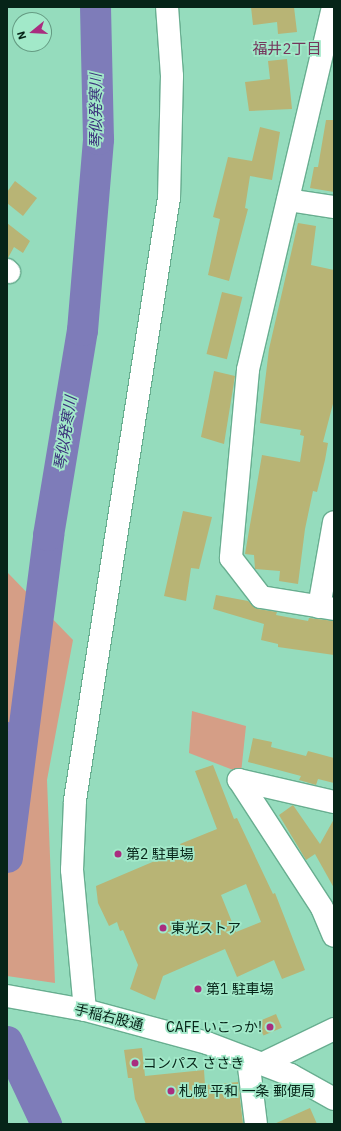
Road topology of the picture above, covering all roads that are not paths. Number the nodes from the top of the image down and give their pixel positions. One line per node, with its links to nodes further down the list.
1 (167, 7): 10 (street)
2 (333, 7): 3 (street)
3 (288, 200): 4 (street); 6 (street)
4 (334, 207)
5 (334, 522): 6 (street)
6 (327, 608)
7 (334, 802): 8 (street)
8 (334, 936)
9 (7, 996): 10 (street, 手稲右股通)
10 (85, 1010): 12 (street, 手稲右股通)
11 (334, 1029): 12 (street)
12 (255, 1062): 13 (street, 手稲右股通); 14 (street)
13 (334, 1098)
14 (256, 1124)

